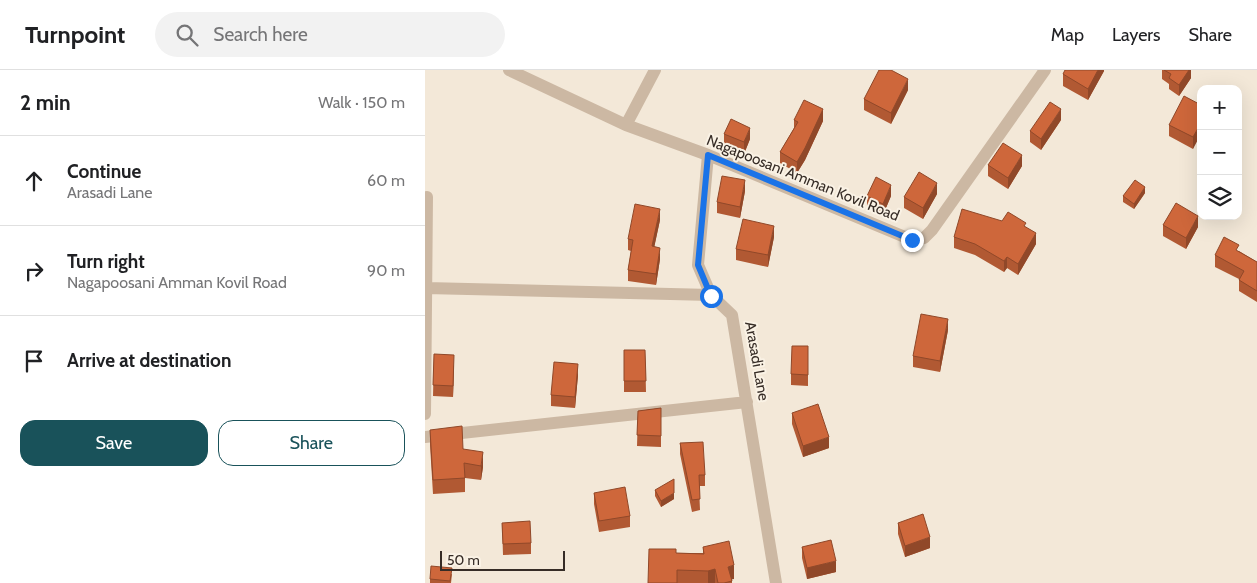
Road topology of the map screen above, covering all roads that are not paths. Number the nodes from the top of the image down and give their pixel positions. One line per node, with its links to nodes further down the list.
1 (509, 70): 4 (street, Nagapoosani Amman Kovil Road)
2 (655, 70): 4 (street)
3 (1045, 70): 5 (street, Nagapoosani Amman Kovil Road)
4 (626, 124): 5 (street, Nagapoosani Amman Kovil Road)
5 (708, 155): 8 (street, Arasadi Lane)
6 (427, 198): 7 (street)
7 (426, 288): 8 (street); 10 (street)
8 (711, 296): 9 (street, Arasadi Lane)
9 (747, 402): 11 (street); 12 (street, Arasadi Lane)
10 (425, 414)
11 (425, 437)
12 (776, 583)

